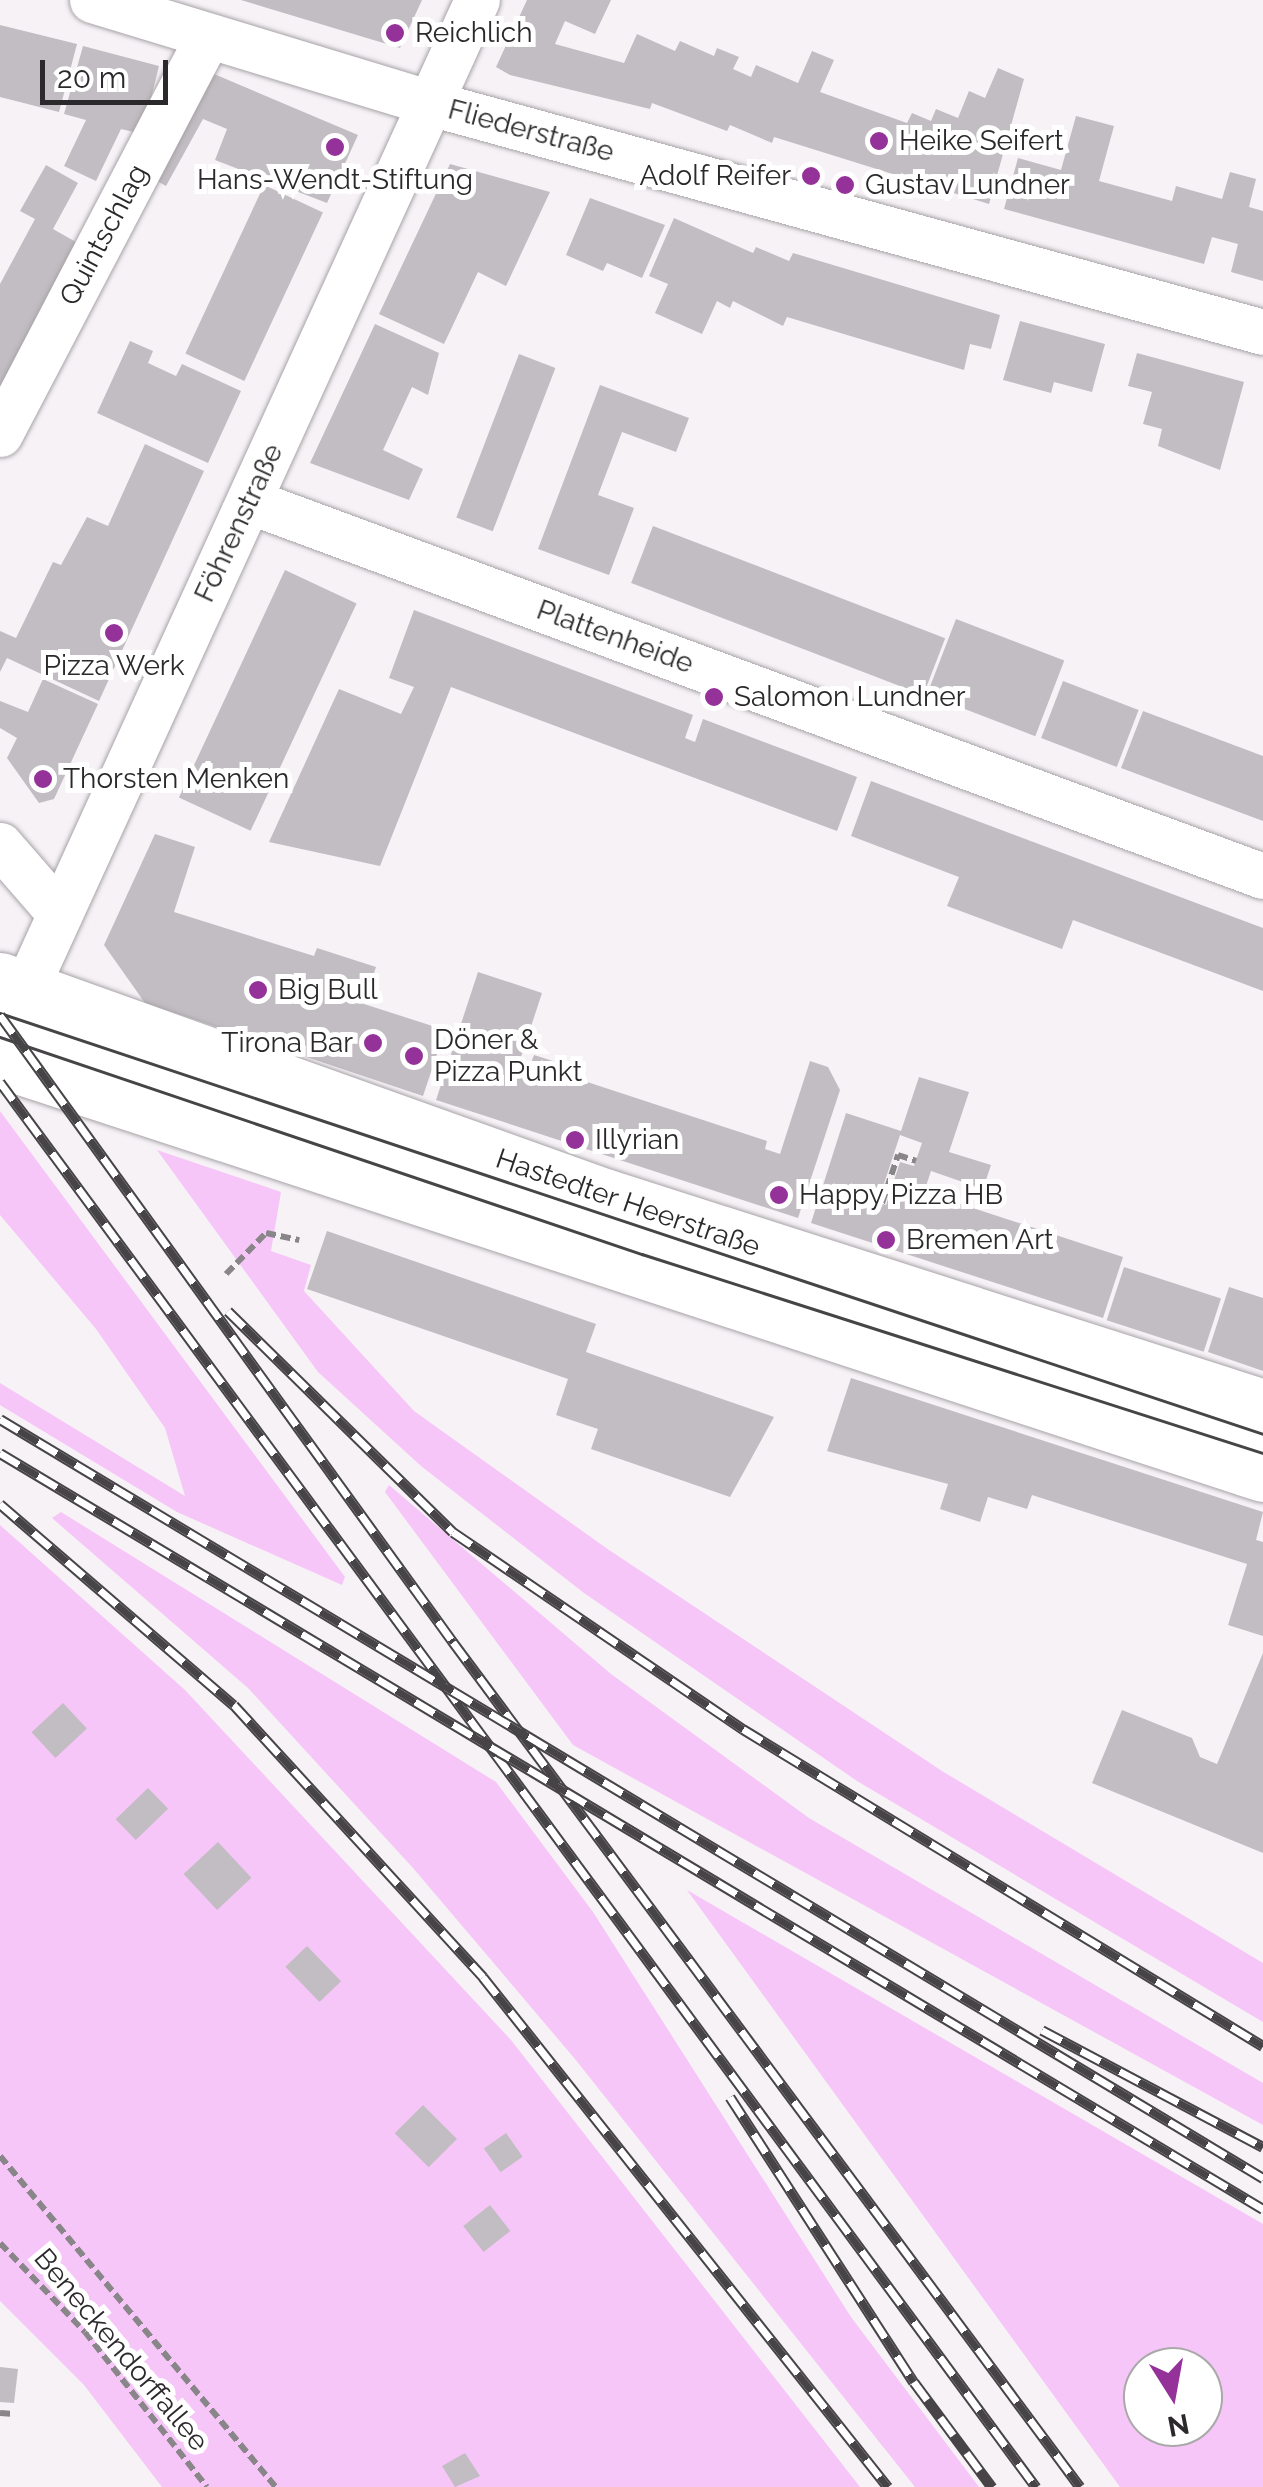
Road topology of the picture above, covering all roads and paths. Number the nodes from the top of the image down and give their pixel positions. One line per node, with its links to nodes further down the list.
1 (92, 0): 3 (street, Fliederstraße)
2 (477, 0): 4 (street, Föhrenstraße)
3 (208, 36): 4 (street, Fliederstraße); 6 (street, Quintschlag)
4 (430, 103): 5 (street, Fliederstraße); 7 (street, Föhrenstraße)
5 (1263, 332)
6 (0, 434)
7 (249, 501): 9 (street, Plattenheide); 10 (street, Föhrenstraße)
8 (0, 844): 10 (street)
9 (1263, 876)
10 (60, 914): 11 (street, Föhrenstraße)
11 (6, 1021): 12 (main road, Hastedter Heerstraße); 13 (main road)
12 (166, 1036): 13 (main road); 18 (main road, Hastedter Heerstraße)
13 (86, 1071): 19 (street); 20 (main road)
14 (916, 1161): 15 (path)
15 (882, 1203)
16 (299, 1240): 17 (path)
17 (226, 1274)
18 (1263, 1407)
19 (1263, 1444)
20 (1263, 1474)
21 (0, 2156): 26 (path)
22 (0, 2243): 25 (path, Beneckendorffallee)
23 (0, 2413): 24 (path)
24 (14, 2414)
25 (207, 2487)
26 (276, 2487)

